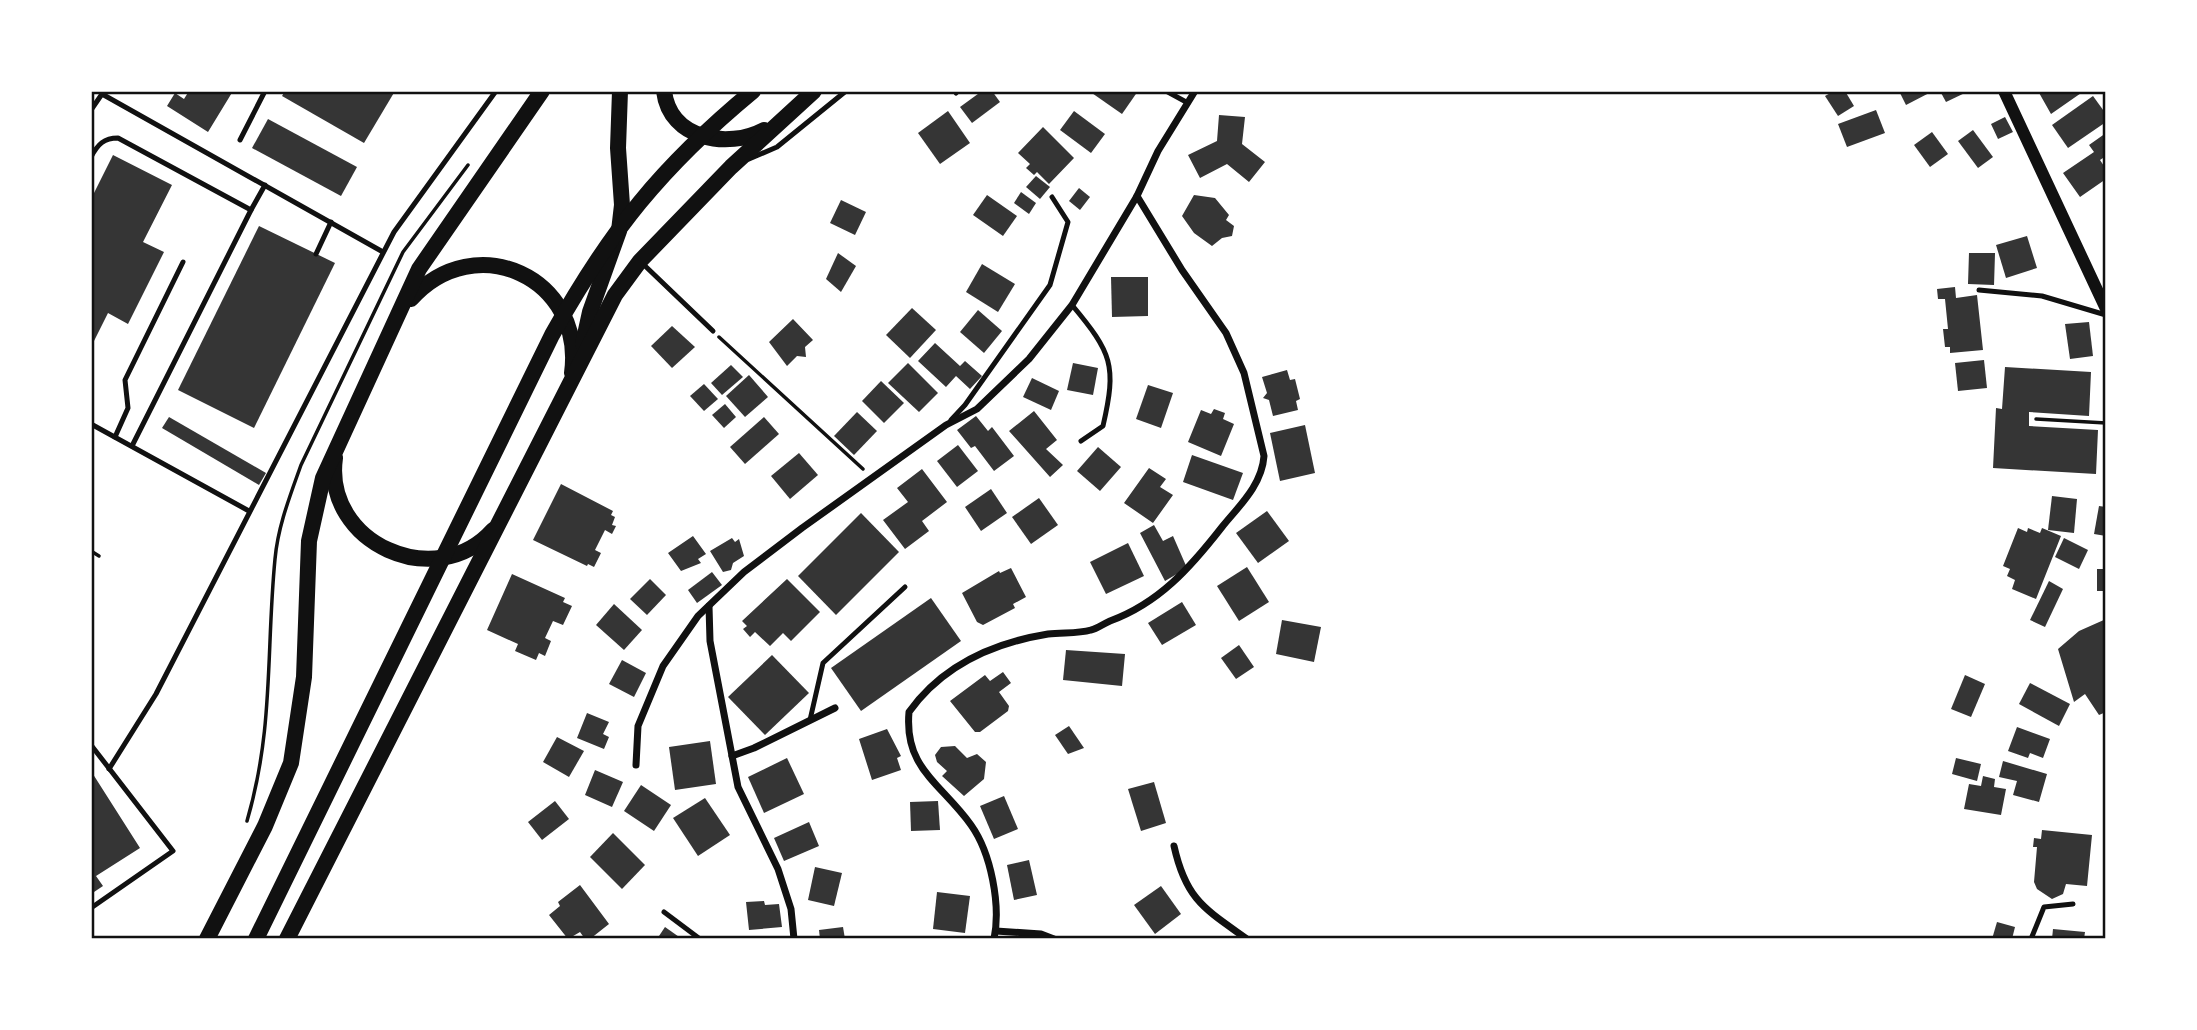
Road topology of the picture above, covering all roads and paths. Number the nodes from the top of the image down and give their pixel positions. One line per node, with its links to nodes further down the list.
1 (265, 91): 16 (lane)
2 (496, 91): 25 (lane)
3 (541, 91): 33 (main road)
4 (620, 91): 35 (main road)
5 (664, 91): 15 (main road)
6 (753, 91): 64 (main road)
7 (814, 91): 15 (main road)
8 (846, 91): 19 (lane)
9 (1166, 91): 13 (lane)
10 (1195, 91): 13 (street)
11 (2004, 91): 31 (street)
12 (100, 92): 14 (lane); 20 (lane)
13 (1188, 103): 21 (street)
14 (91, 110)
15 (777, 123): 19 (main road)
16 (240, 140)
17 (475, 156): 57 (path)
18 (91, 157): 23 (lane)
19 (730, 167): 27 (main road)
20 (265, 185): 23 (lane); 24 (lane)
21 (1137, 196): 30 (street); 62 (street)
22 (1052, 197): 39 (lane)
23 (251, 210): 43 (lane)
24 (331, 222): 25 (lane); 26 (lane)
25 (383, 252): 46 (lane)
26 (316, 254)
27 (640, 261): 34 (lane); 35 (main road)
28 (183, 262): 41 (lane)
29 (1979, 290): 32 (lane)
30 (1072, 305): 39 (street); 42 (lane)
31 (2106, 309)
32 (2106, 315)
33 (400, 316): 35 (main road); 40 (main road)
34 (713, 331): 44 (path)
35 (564, 396): 45 (main road)
36 (2036, 419): 37 (path)
37 (2106, 423)
38 (91, 424): 41 (lane)
39 (946, 425): 44 (street)
40 (342, 430): 45 (main road); 63 (main road)
41 (115, 437): 43 (lane)
42 (1081, 441)
43 (132, 446): 46 (lane)
44 (873, 478): 50 (street)
45 (508, 508): 65 (main road)
46 (249, 511): 56 (lane)
47 (91, 551): 48 (path)
48 (99, 556)
49 (905, 587): 52 (lane)
50 (709, 606): 54 (street); 55 (street)
51 (835, 708): 52 (street)
52 (810, 720): 54 (street)
53 (91, 745): 56 (lane)
54 (732, 756): 67 (street)
55 (636, 765)
56 (109, 769): 60 (lane)
57 (246, 824)
58 (1174, 846): 69 (street)
59 (2073, 904): 70 (lane)
60 (91, 908)
61 (664, 912): 66 (lane)
62 (995, 935): 68 (street)
63 (207, 939)
64 (256, 939)
65 (287, 939)
66 (700, 939)
67 (794, 939)
68 (1054, 939)
69 (1248, 939)
70 (2031, 939)

